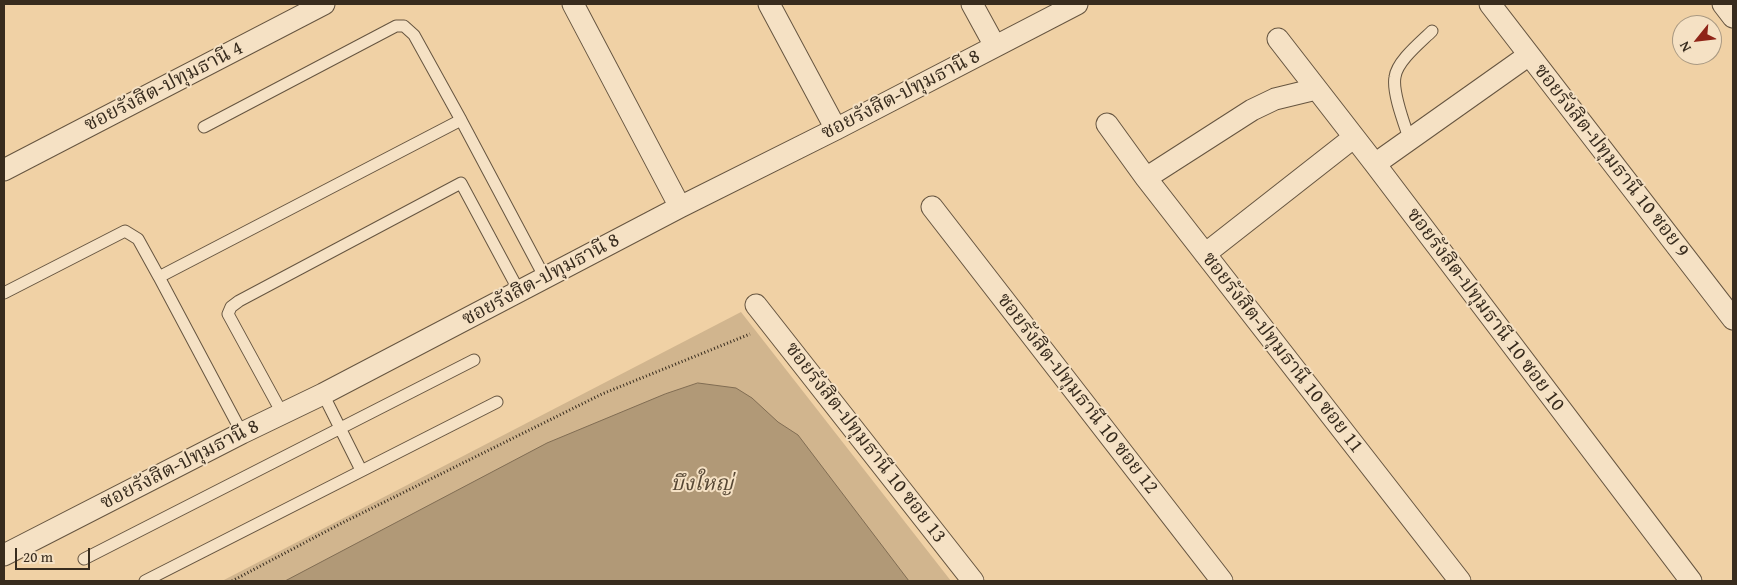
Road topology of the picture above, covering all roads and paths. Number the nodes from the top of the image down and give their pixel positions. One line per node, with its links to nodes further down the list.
1 (324, 4): 21 (street, ซอยรังสิต-ปทุมธานี 4)
2 (573, 4): 23 (street)
3 (769, 4): 17 (street)
4 (972, 4): 11 (street)
5 (1077, 4): 11 (street, ซอยรังสิต-ปทุมธานี 8)
6 (1490, 4): 12 (street, ซอยรังสิต-ปทุมธานี 10 ซอย 9)
7 (1723, 4): 8 (street)
8 (1733, 17)
9 (1432, 31): 19 (lane)
10 (1278, 39): 13 (street, ซอยรังสิต-ปทุมธานี 10 ซอย 10)
11 (995, 46): 17 (street, ซอยรังสิต-ปทุมธานี 8)
12 (1529, 55): 19 (street); 31 (street, ซอยรังสิต-ปทุมธานี 10 ซอย 9)
13 (1316, 89): 18 (street, ซอยรังสิต-ปทุมธานี 10 ซอย 10); 22 (street)
14 (461, 120): 16 (lane); 26 (lane); 27 (lane)
15 (1107, 124): 22 (street, ซอยรังสิต-ปทุมธานี 10 ซอย 11)
16 (204, 127)
17 (836, 129): 23 (street, ซอยรังสิต-ปทุมธานี 8)
18 (1353, 138): 20 (street, ซอยรังสิต-ปทุมธานี 10 ซอย 10); 25 (street)
19 (1409, 138): 20 (street)
20 (1375, 164): 47 (street, ซอยรังสิต-ปทุมธานี 10 ซอย 10)
21 (4, 170)
22 (1146, 178): 25 (street, ซอยรังสิต-ปทุมธานี 10 ซอย 11)
23 (680, 206): 27 (street, ซอยรังสิต-ปทุมธานี 8)
24 (932, 206): 45 (street, ซอยรังสิต-ปทุมธานี 10 ซอย 12)
25 (1205, 254): 46 (street, ซอยรังสิต-ปทุมธานี 10 ซอย 11)
26 (160, 277): 29 (lane); 38 (lane)
27 (545, 278): 28 (street, ซอยรังสิต-ปทุมธานี 8)
28 (519, 291): 34 (street, ซอยรังสิต-ปทุมธานี 8); 36 (lane)
29 (4, 293)
30 (756, 305): 32 (street, ซอยรังสิต-ปทุมธานี 10 ซอย 13)
31 (1733, 319)
32 (772, 325): 43 (path); 44 (street, ซอยรังสิต-ปทุมธานี 10 ซอย 13)
33 (474, 360): 37 (lane)
34 (323, 394): 36 (street, ซอยรังสิต-ปทุมธานี 8); 37 (lane)
35 (497, 402): 39 (lane)
36 (282, 413): 38 (street, ซอยรังสิต-ปทุมธานี 8)
37 (340, 429): 39 (lane); 41 (lane)
38 (242, 433): 40 (street, ซอยรังสิต-ปทุมธานี 8)
39 (361, 470): 42 (lane)
40 (4, 555)
41 (84, 559)
42 (145, 581)
43 (232, 581)
44 (974, 581)
45 (1222, 581)
46 (1460, 581)
47 (1691, 581)

